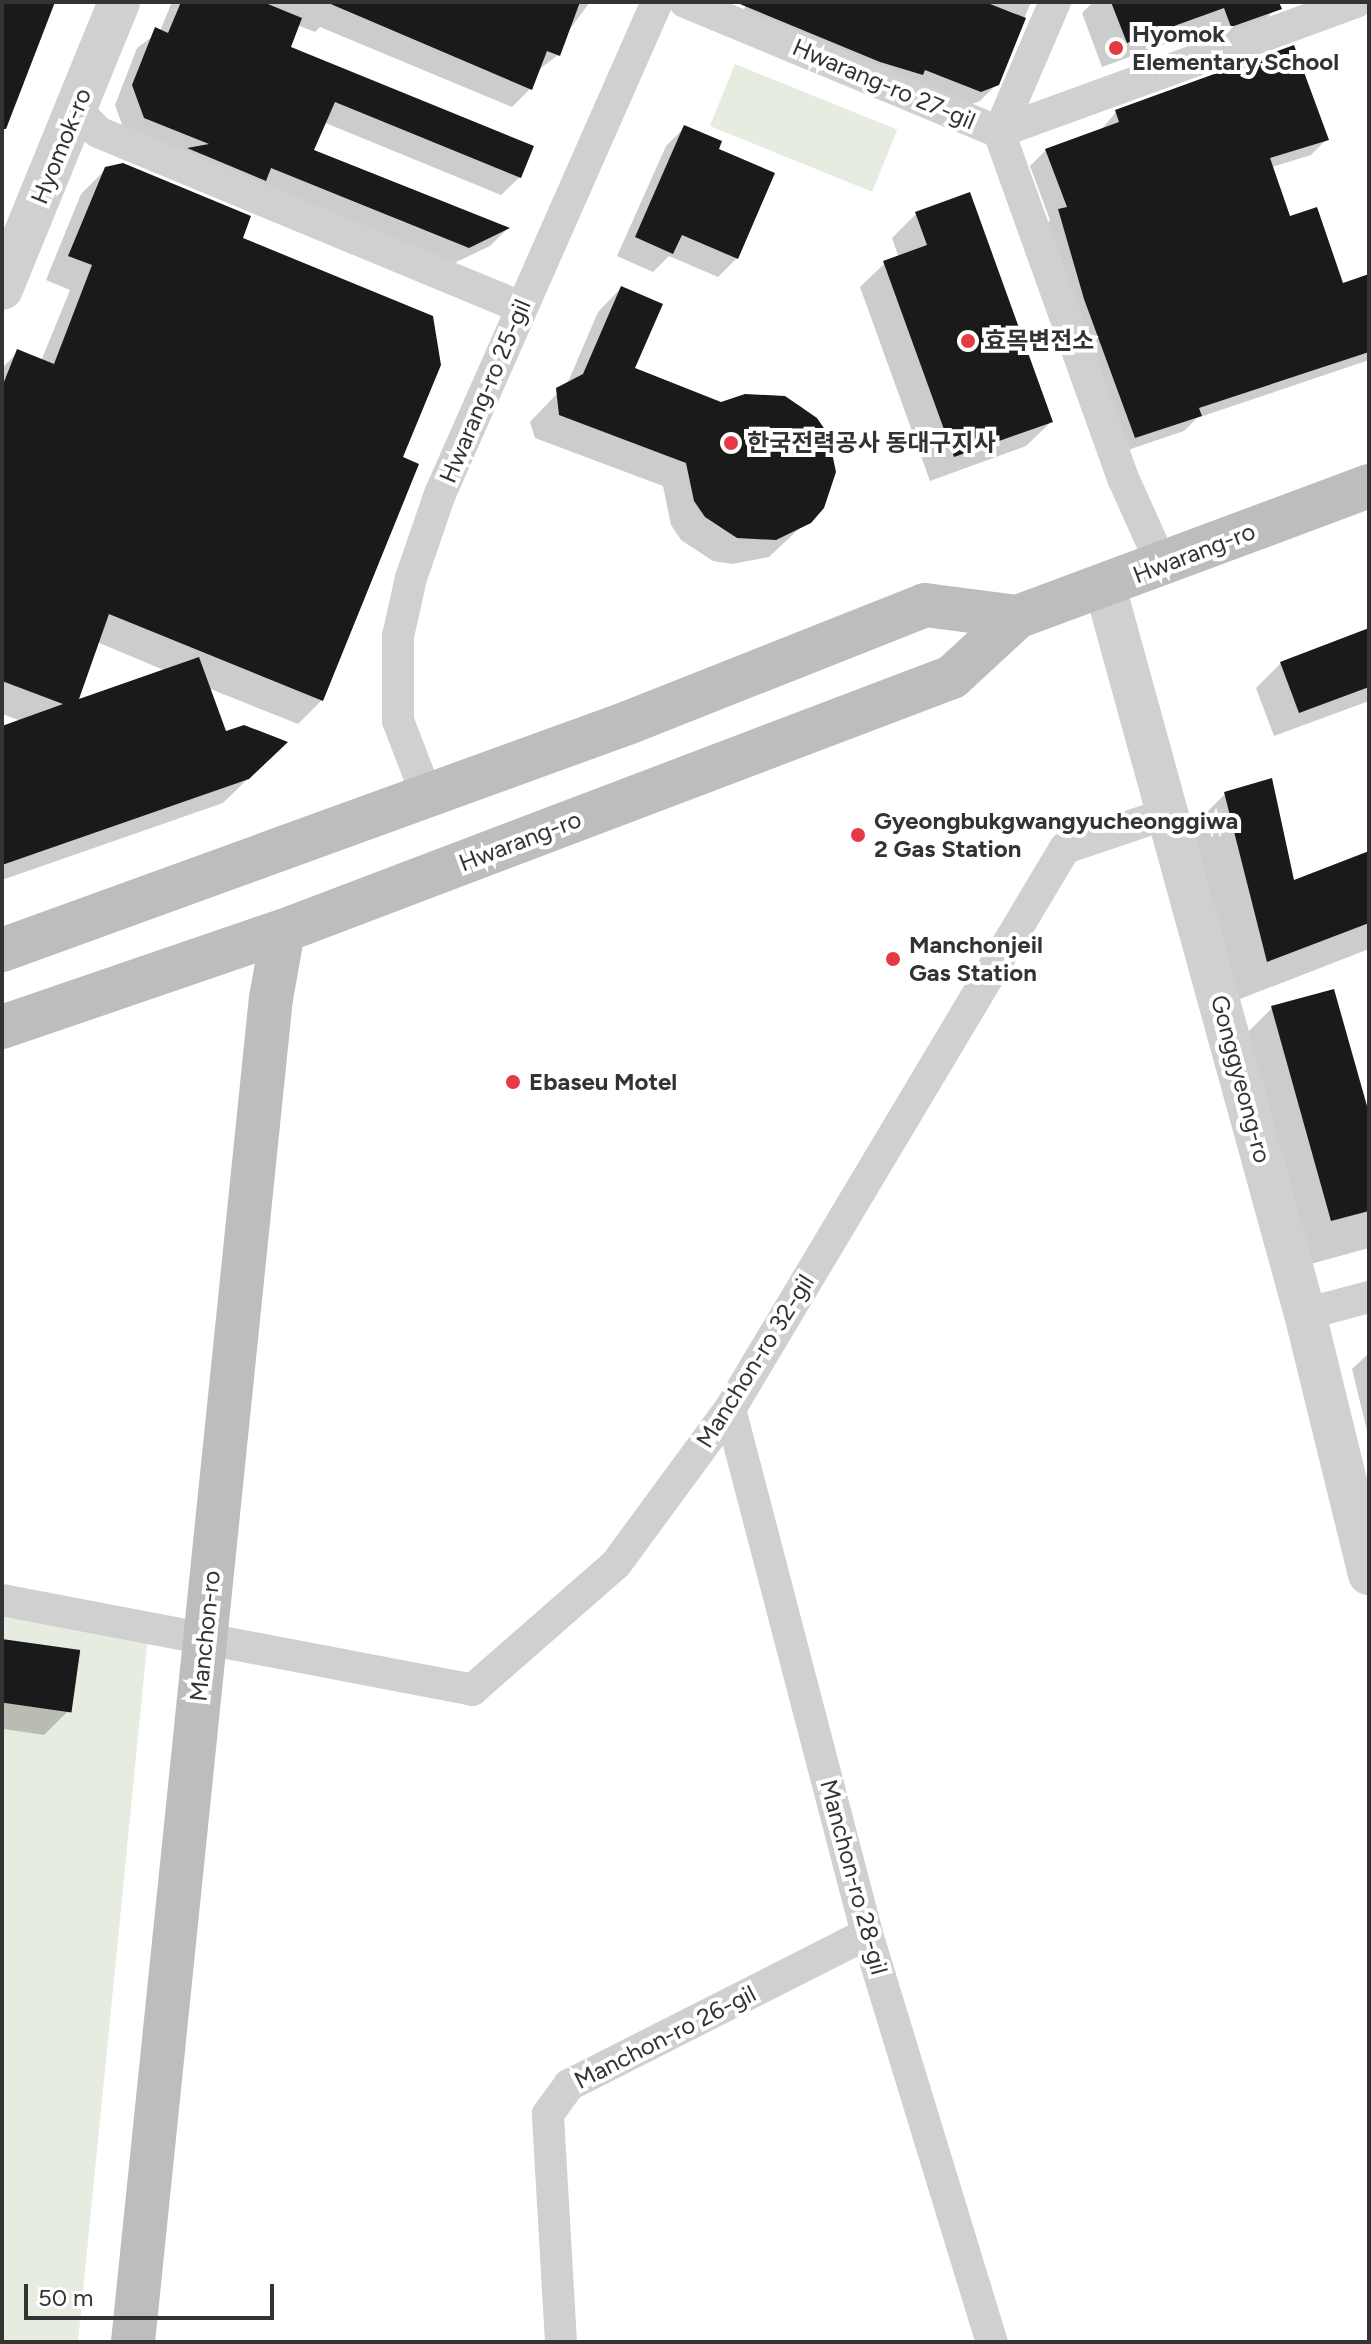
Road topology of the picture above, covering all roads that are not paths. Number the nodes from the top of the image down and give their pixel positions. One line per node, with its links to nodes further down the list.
1 (119, 2): 6 (street, Hyomok-ro)
2 (657, 2): 9 (street, Hwarang-ro 25-gil)
3 (685, 2): 7 (street, Hwarang-ro 27-gil)
4 (1055, 2): 7 (street)
5 (1356, 2): 7 (street, Hwarang-ro 27-gil)
6 (77, 110): 8 (street, Hyomok-ro); 9 (street)
7 (999, 132): 11 (street)
8 (2, 289)
9 (521, 307): 14 (street, Hwarang-ro 25-gil)
10 (1369, 486): 11 (main road, Hwarang-ro)
11 (1162, 565): 12 (main road, Hwarang-ro)
12 (1105, 587): 13 (main road, Hwarang-ro); 15 (street, Gonggyeong-ro)
13 (1017, 617): 14 (main road, Hwarang-ro); 16 (main road, Hwarang-ro)
14 (427, 796): 17 (main road, Hwarang-ro)
15 (1169, 813): 20 (street, Gonggyeong-ro); 21 (street, Manchon-ro 32-gil)
16 (283, 931): 18 (main road, Hwarang-ro); 24 (main road, Manchon-ro)
17 (2, 950)
18 (2, 1027)
19 (1369, 1297): 20 (street)
20 (1305, 1314): 22 (street, Gonggyeong-ro)
21 (730, 1409): 24 (street, Manchon-ro 32-gil); 25 (street, Manchon-ro 28-gil)
22 (1369, 1574)
23 (2, 1600): 24 (street)
24 (205, 1638): 26 (main road, Manchon-ro)
25 (867, 1934): 27 (street, Manchon-ro 26-gil); 28 (street, Manchon-ro 28-gil)
26 (133, 2342)
27 (561, 2342)
28 (992, 2342)

